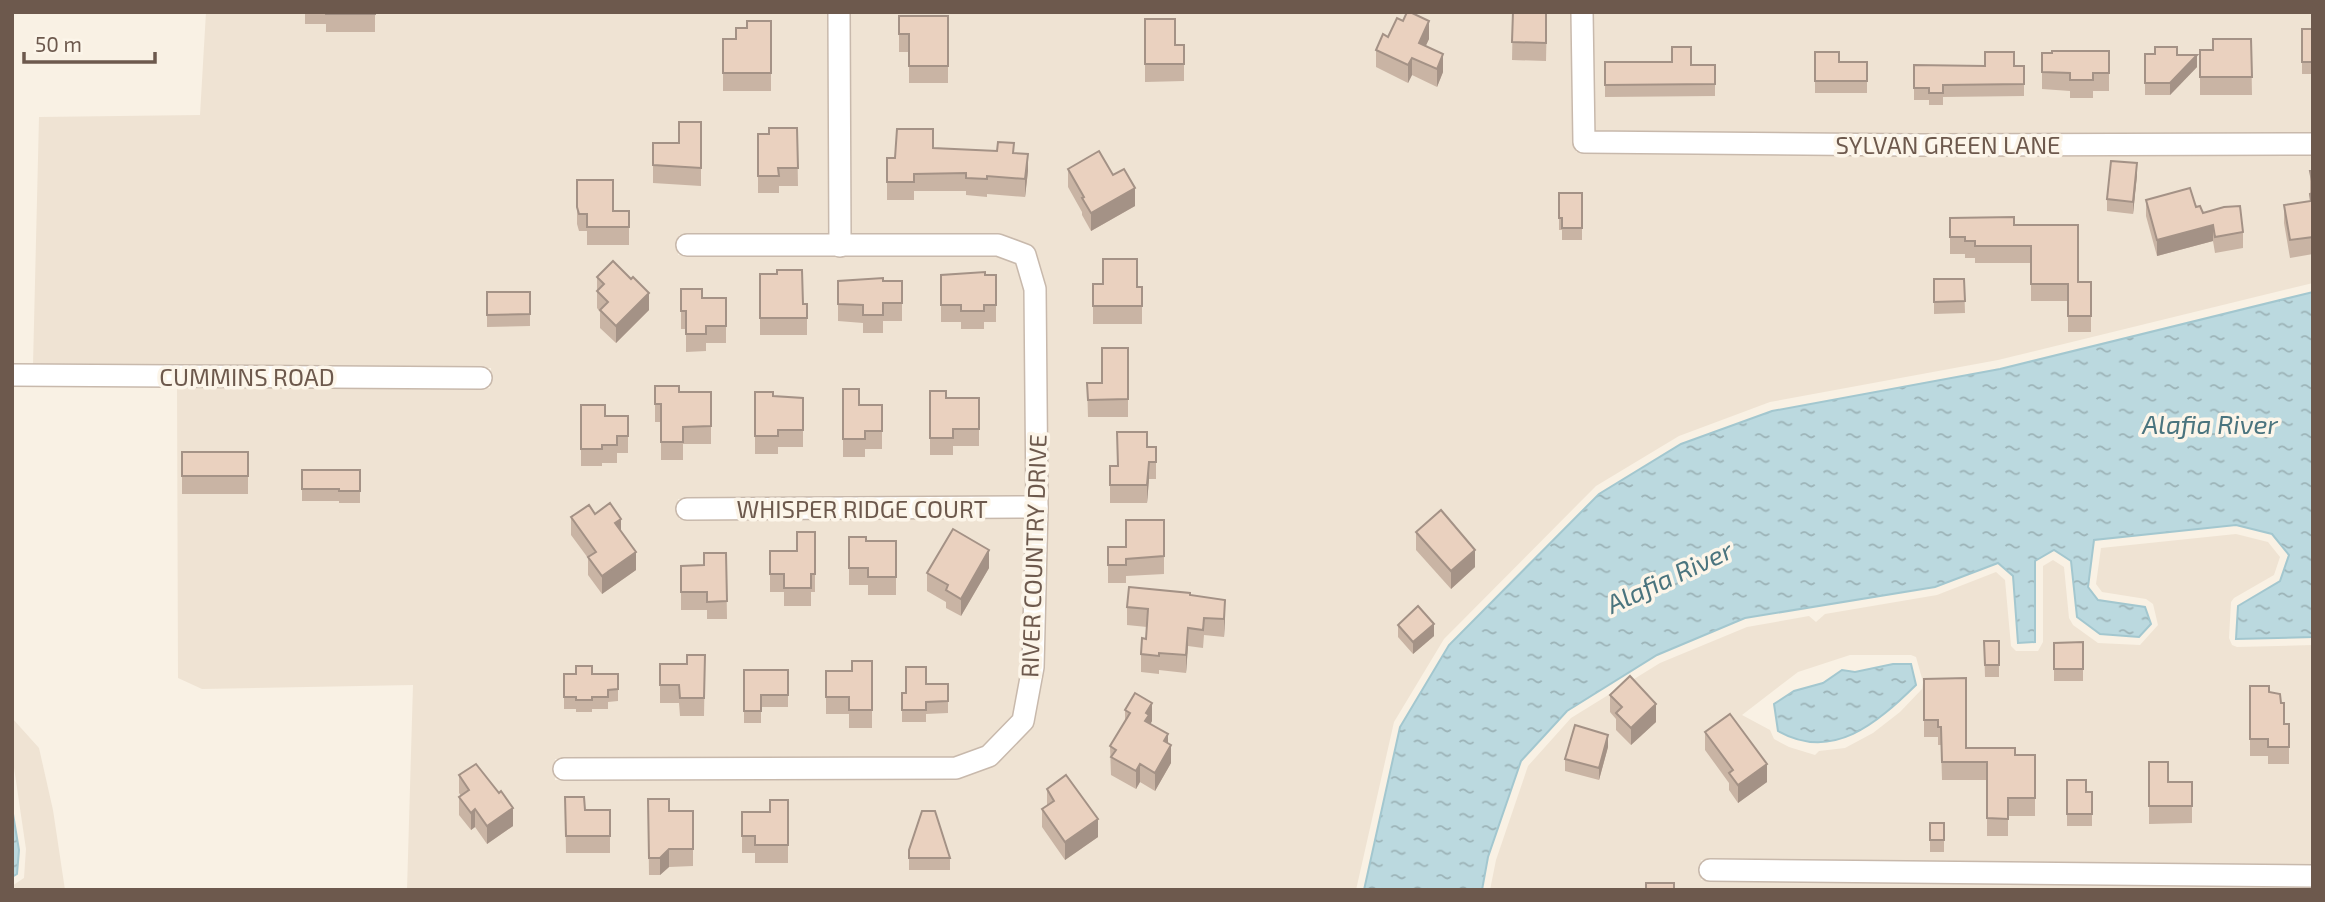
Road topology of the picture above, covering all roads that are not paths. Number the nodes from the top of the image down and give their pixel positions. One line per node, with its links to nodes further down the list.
1 (839, 12): 5 (street)
2 (1582, 12): 3 (street, SYLVAN GREEN LANE)
3 (2313, 144)
4 (687, 245): 5 (street, RIVER COUNTRY DRIVE)
5 (839, 246): 8 (street, RIVER COUNTRY DRIVE)
6 (12, 375): 7 (street, CUMMINS ROAD)
7 (481, 378)
8 (1037, 508): 9 (street, WHISPER RIDGE COURT); 10 (street, RIVER COUNTRY DRIVE)
9 (687, 509)
10 (564, 769)
11 (1710, 870): 12 (street)
12 (2313, 876)

